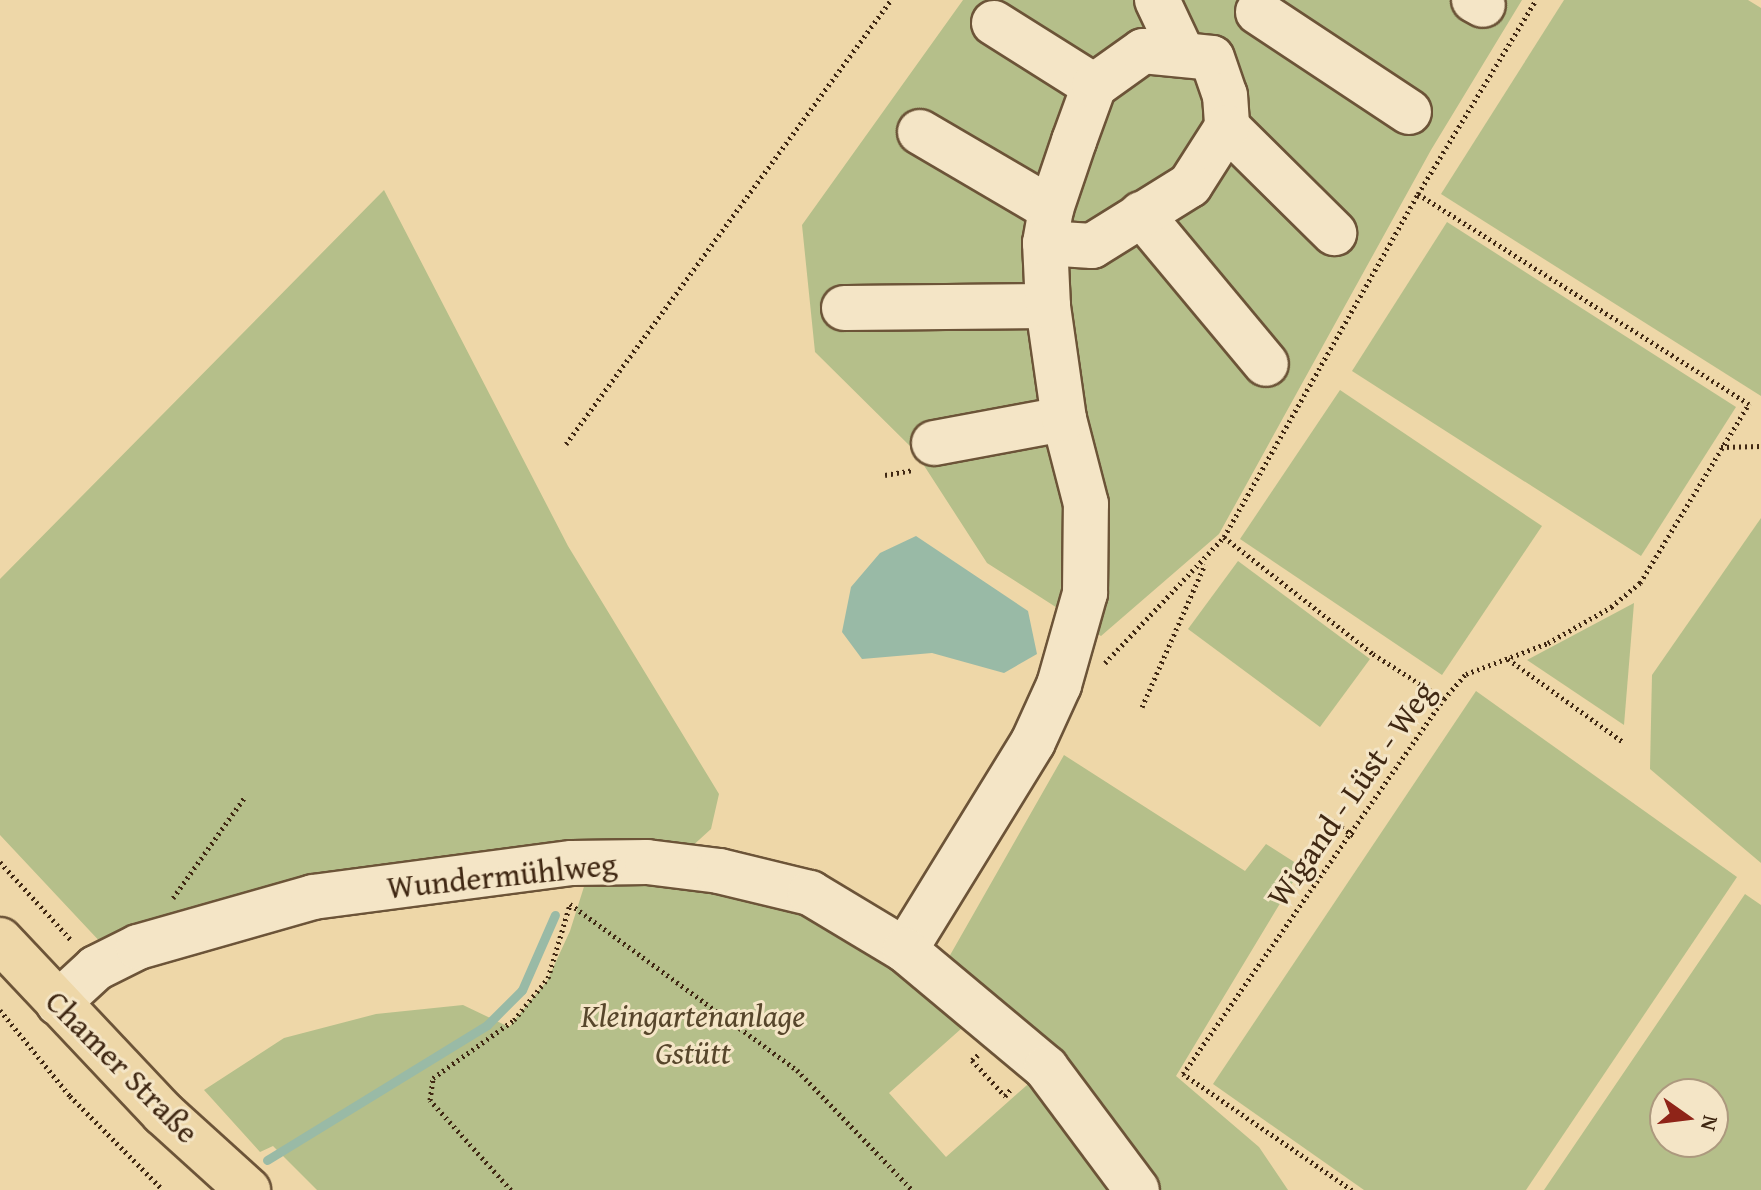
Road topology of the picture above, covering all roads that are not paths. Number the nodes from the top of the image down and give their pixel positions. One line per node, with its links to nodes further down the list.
1 (1157, 0): 4 (street)
2 (1258, 12): 6 (street)
3 (994, 23): 5 (street)
4 (1182, 53): 5 (street); 7 (street)
5 (1094, 86): 10 (street)
6 (1409, 112)
7 (1227, 127): 9 (street); 11 (street)
8 (920, 132): 10 (street)
9 (1141, 214): 10 (street); 14 (street)
10 (1048, 226): 12 (street)
11 (1334, 233)
12 (1048, 306): 13 (street); 15 (street)
13 (844, 308)
14 (1266, 364)
15 (1064, 419): 16 (street); 18 (street)
16 (934, 443)
17 (0, 940): 19 (main road, Chamer Straße)
18 (905, 950): 19 (street, Wundermühlweg); 21 (street, Wundermühlweg)
19 (58, 1003): 20 (main road, Chamer Straße)
20 (248, 1190)
21 (1137, 1190)

